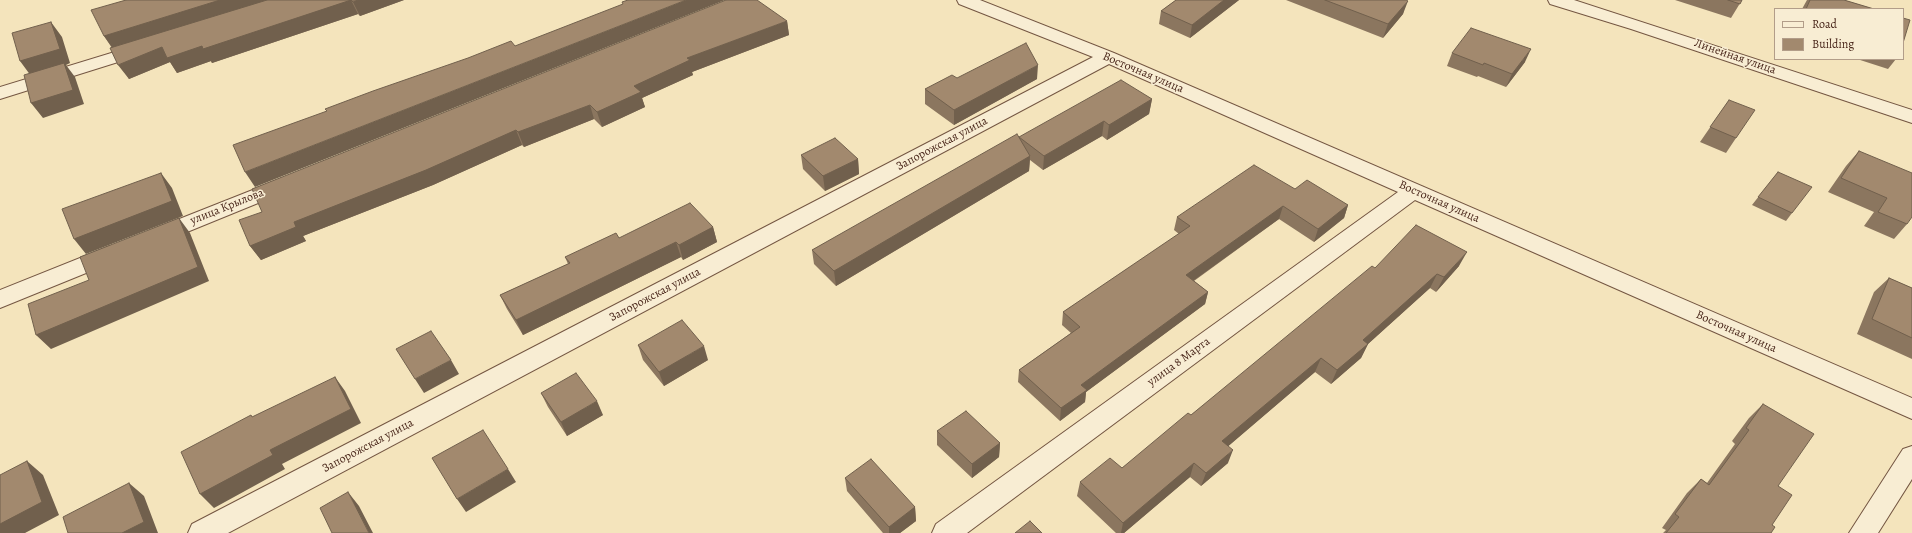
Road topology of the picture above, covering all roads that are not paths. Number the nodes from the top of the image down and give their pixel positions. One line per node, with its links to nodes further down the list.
1 (965, 0): 4 (street, Восточная улица)
2 (1556, 0): 6 (street, Линейная улица)
3 (159, 43): 5 (street)
4 (1108, 57): 8 (street, Восточная улица); 12 (street, Запорожская улица)
5 (0, 93)
6 (1912, 117)
7 (302, 178): 9 (street, улица Крылова)
8 (1412, 191): 10 (street, Восточная улица); 13 (street, улица 8 Марта)
9 (0, 299)
10 (1912, 409)
11 (1912, 456): 14 (street)
12 (202, 533)
13 (946, 533)
14 (1862, 533)

